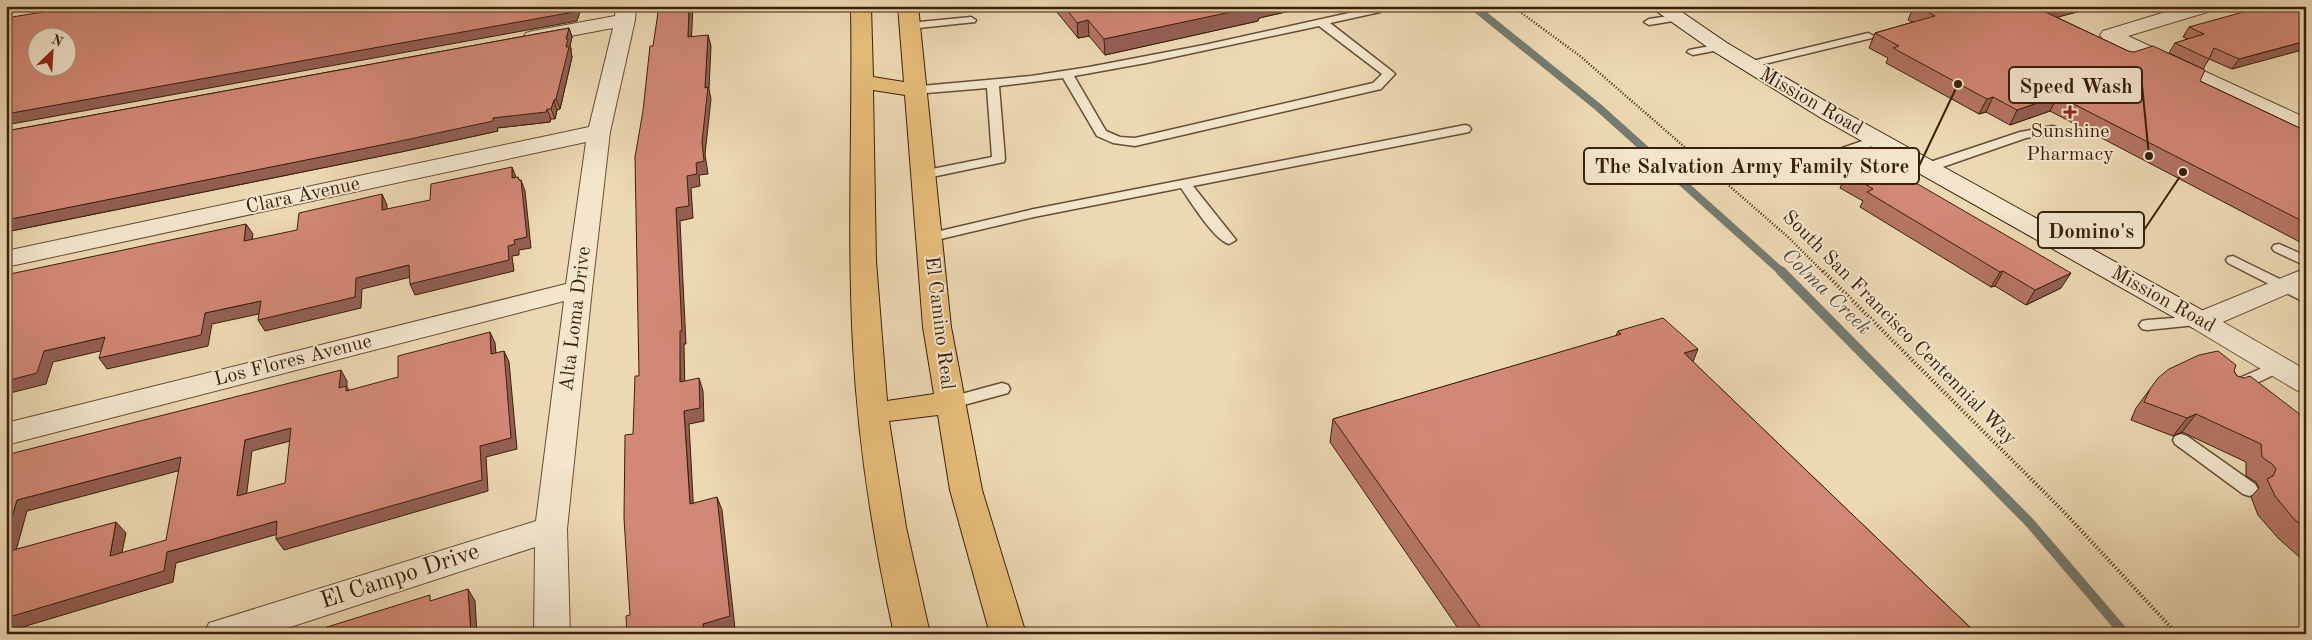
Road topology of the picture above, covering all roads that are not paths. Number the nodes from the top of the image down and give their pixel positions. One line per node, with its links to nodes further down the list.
1 (861, 6): 15 (main road)
2 (2207, 6): 18 (street)
3 (1376, 10): 8 (lane)
4 (626, 13): 10 (street); 21 (street, Alta Loma Drive)
5 (1661, 15): 11 (street, Mission Road)
6 (908, 16): 7 (lane); 17 (main road, El Camino Real)
7 (971, 20)
8 (1321, 22): 14 (lane); 14 (lane)
9 (1868, 36): 13 (lane)
10 (517, 40)
11 (1720, 47): 12 (lane); 13 (street, Mission Road)
12 (1693, 52)
13 (1748, 65): 22 (street, Mission Road)
14 (1066, 73): 16 (lane)
15 (861, 82): 17 (main road); 42 (main road)
16 (993, 83): 17 (lane); 25 (lane)
17 (914, 90): 25 (main road, El Camino Real)
18 (2306, 127)
19 (1465, 128): 26 (lane)
20 (2052, 130): 24 (lane)
21 (599, 132): 30 (street, Clara Avenue); 34 (street, Alta Loma Drive)
22 (1877, 140): 23 (lane); 24 (street, Mission Road)
23 (1846, 151)
24 (1926, 168): 35 (street, Mission Road)
25 (922, 175): 27 (main road, El Camino Real)
26 (1185, 184): 27 (lane); 28 (lane)
27 (928, 238): 41 (main road, El Camino Real)
28 (1230, 240)
29 (2279, 248): 32 (lane)
30 (6, 259)
31 (2233, 260): 33 (lane)
32 (2306, 262)
33 (2298, 287): 35 (street)
34 (579, 289): 43 (street, Los Flores Avenue); 46 (street, Alta Loma Drive)
35 (2201, 321): 36 (lane); 37 (street, Mission Road)
36 (2147, 326)
37 (2278, 366): 38 (street, Mission Road); 40 (lane)
38 (2306, 383)
39 (1002, 389): 41 (lane)
40 (2229, 389)
41 (949, 402): 42 (main road); 50 (main road, El Camino Real)
42 (873, 413): 49 (main road)
43 (6, 434)
44 (2181, 440): 45 (lane)
45 (2249, 489)
46 (550, 529): 47 (street, El Campo Drive); 48 (street, Alta Loma Drive)
47 (222, 634)
48 (552, 634)
49 (912, 634)
50 (1008, 634)

